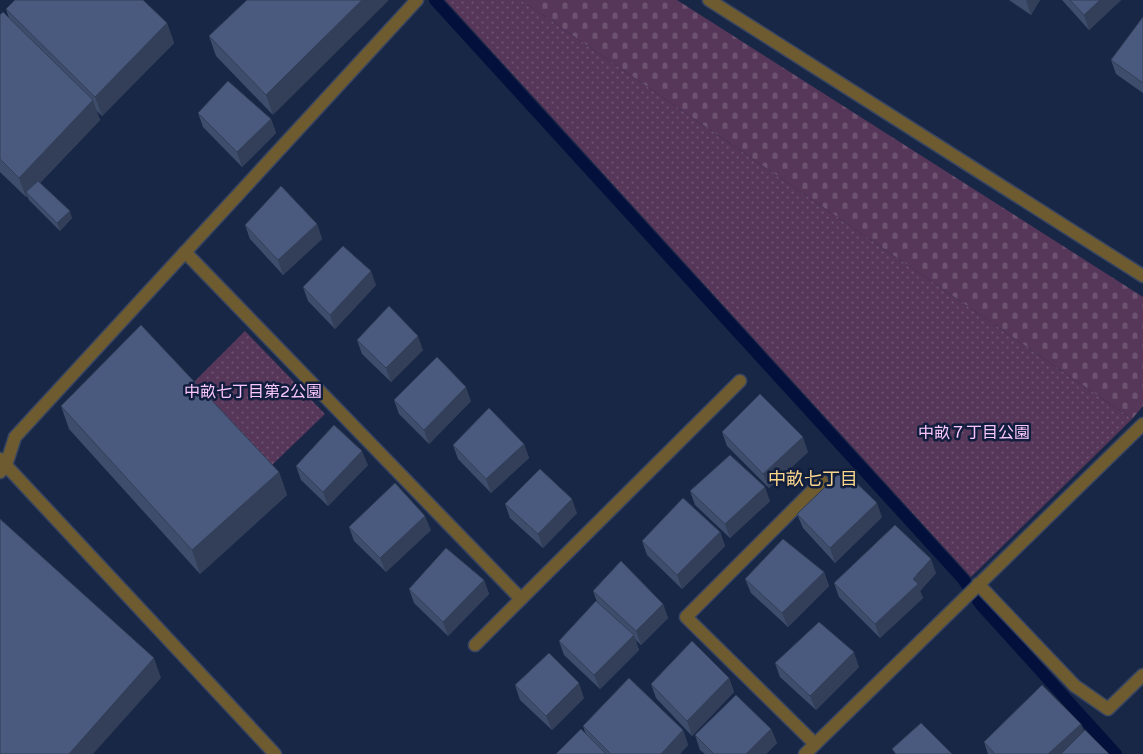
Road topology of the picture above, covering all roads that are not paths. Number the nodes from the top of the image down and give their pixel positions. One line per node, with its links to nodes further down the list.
1 (417, 0): 3 (street)
2 (709, 0): 4 (street)
3 (185, 252): 7 (street); 10 (street)
4 (1143, 276)
5 (740, 382): 10 (street)
6 (1143, 424): 9 (street)
7 (2, 465): 14 (street)
8 (822, 481): 13 (street)
9 (973, 589): 12 (street); 13 (street)
10 (521, 599): 11 (street)
11 (475, 645)
12 (1143, 675)
13 (815, 744): 15 (street)
14 (275, 754)
15 (805, 754)

